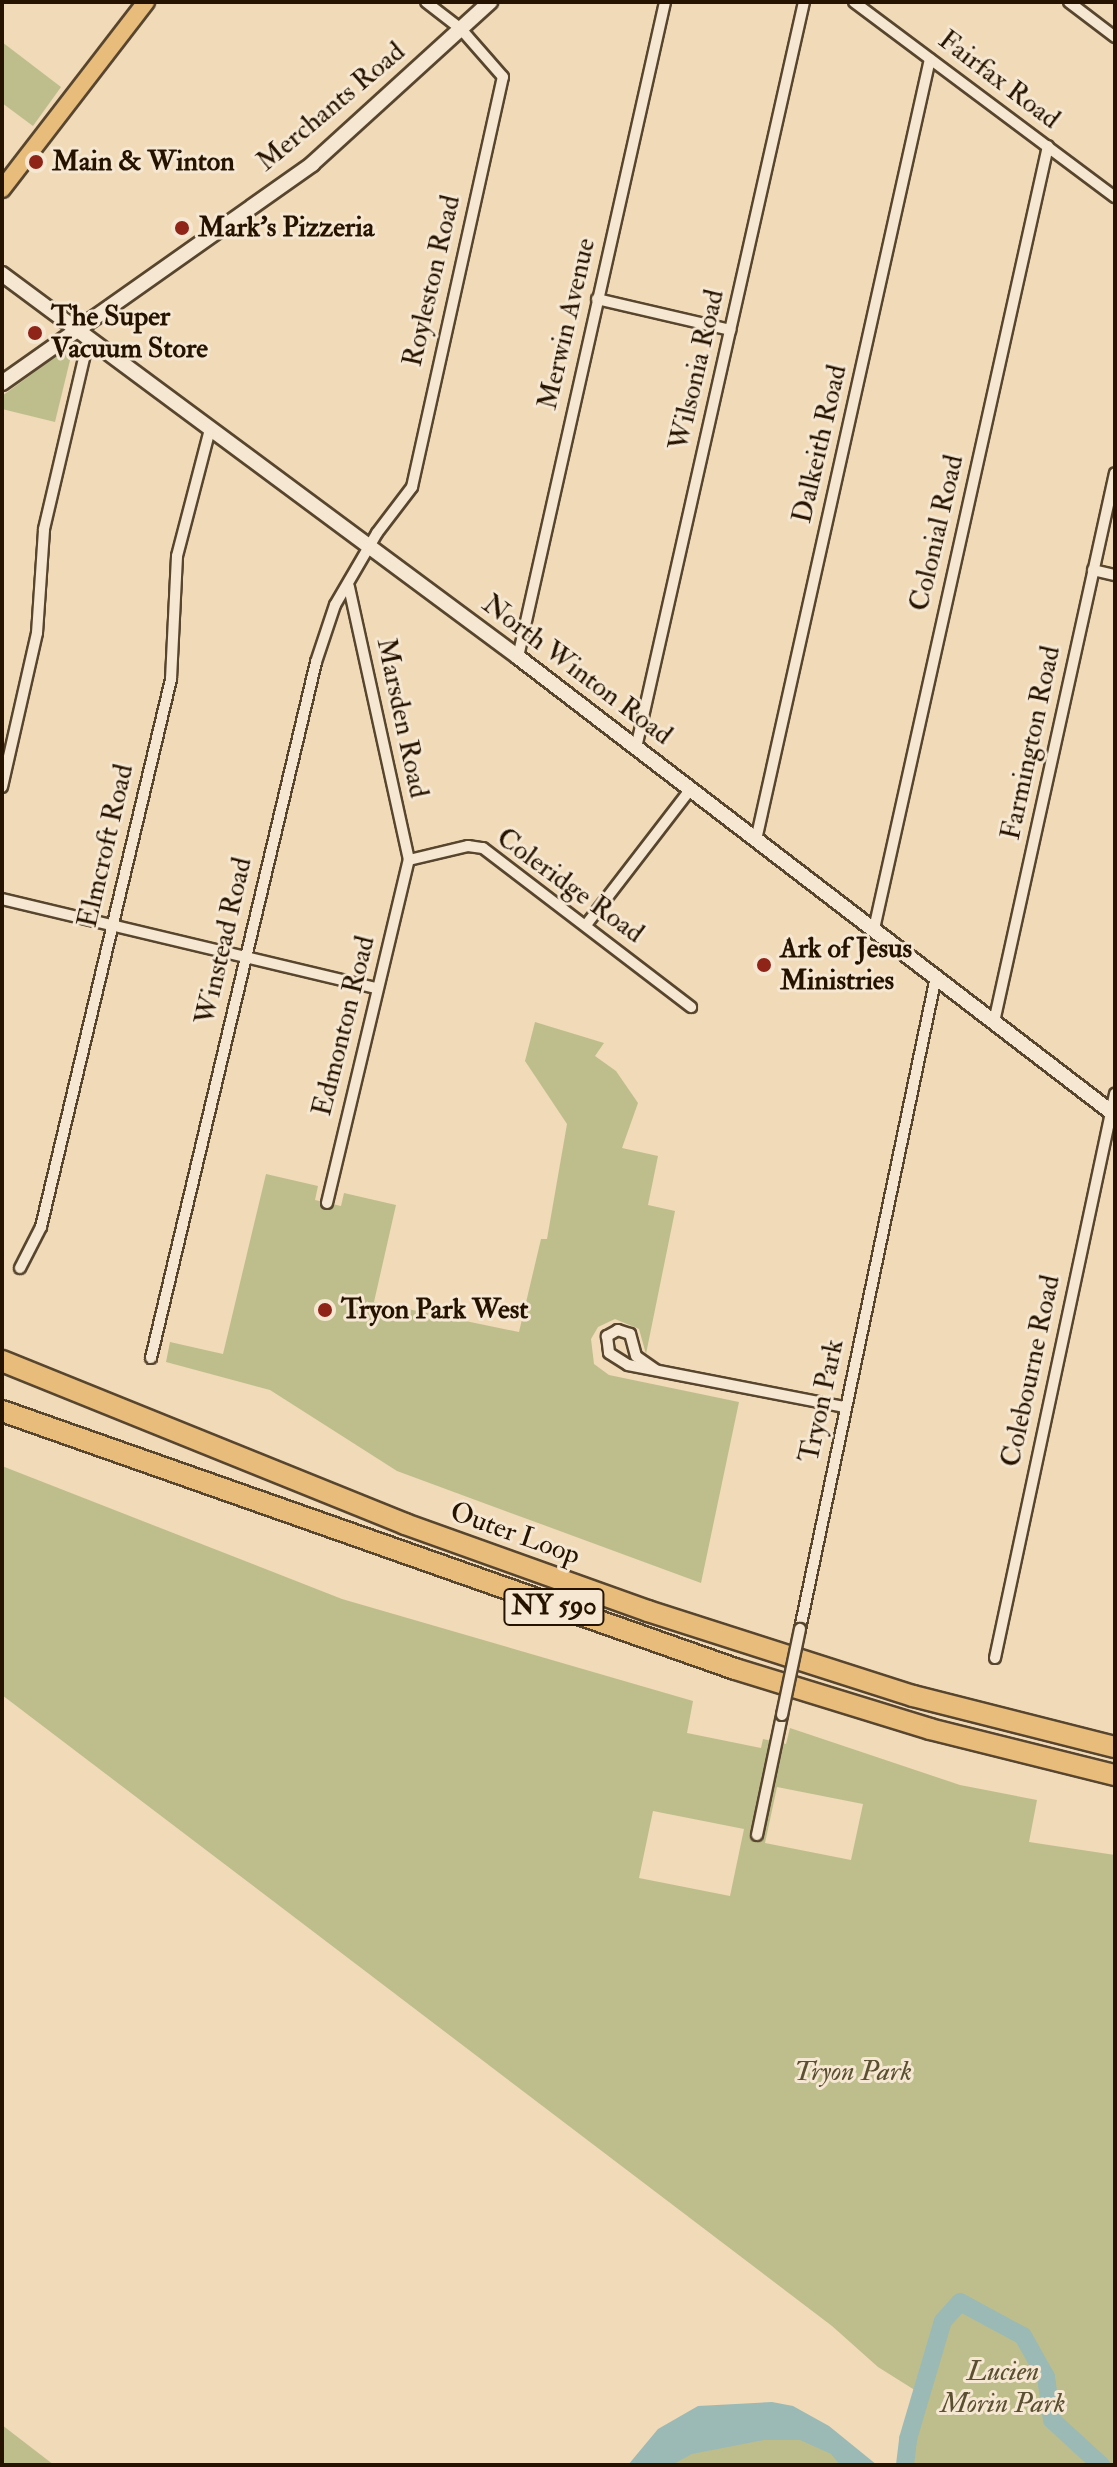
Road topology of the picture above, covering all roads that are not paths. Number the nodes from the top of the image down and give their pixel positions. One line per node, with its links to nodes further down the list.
1 (146, 2): 12 (main road)
2 (426, 2): 8 (street)
3 (490, 2): 8 (main road, Merchants Road)
4 (665, 2): 15 (street, Merwin Avenue)
5 (804, 2): 17 (street, Wilsonia Road)
6 (854, 2): 10 (street, Fairfax Road)
7 (1069, 2): 9 (street)
8 (461, 29): 16 (main road, Merchants Road); 22 (street, Royleston Road)
9 (1115, 37)
10 (930, 59): 11 (street, Fairfax Road); 30 (street, Dalkeith Road)
11 (1048, 146): 13 (street, Fairfax Road); 35 (street, Colonial Road)
12 (2, 189)
13 (1115, 197)
14 (2, 274): 16 (main road, North Winton Road)
15 (597, 299): 17 (street); 26 (street, Merwin Avenue)
16 (73, 329): 18 (main road, North Winton Road); 19 (main road, Merchants Road)
17 (730, 330): 27 (street, Wilsonia Road)
18 (88, 341): 20 (main road, North Winton Road); 28 (street)
19 (2, 383)
20 (210, 429): 22 (main road, North Winton Road); 33 (street, Elmcroft Road)
21 (1115, 473): 23 (street, Farmington Road)
22 (369, 546): 25 (street, Winstead Road); 26 (main road, North Winton Road)
23 (1093, 570): 24 (street); 40 (street, Farmington Road)
24 (1115, 575)
25 (349, 586): 31 (street, Marsden Road); 36 (street, Winstead Road)
26 (518, 657): 27 (main road, North Winton Road)
27 (636, 748): 29 (main road, North Winton Road)
28 (2, 787)
29 (690, 790): 30 (main road, North Winton Road); 34 (street)
30 (756, 840): 35 (main road, North Winton Road)
31 (409, 860): 34 (street, Coleridge Road); 38 (street, Edmonton Road)
32 (2, 899): 33 (street)
33 (112, 925): 36 (street); 44 (street, Elmcroft Road)
34 (586, 925): 39 (street, Coleridge Road)
35 (874, 929): 37 (main road, North Winton Road)
36 (245, 957): 38 (street); 45 (street, Winstead Road)
37 (936, 977): 40 (main road, North Winton Road); 48 (street, Tryon Park)
38 (377, 988): 43 (street, Edmonton Road)
39 (691, 1007)
40 (994, 1022): 42 (main road, North Winton Road)
41 (1115, 1094): 42 (street, Colebourne Road)
42 (1113, 1114): 50 (street, Colebourne Road)
43 (327, 1203)
44 (20, 1268)
45 (151, 1358)
46 (5, 1362): 51 (highway, Outer Loop / NY 590)
47 (656, 1370): 47 (street); 48 (street)
48 (845, 1407): 53 (street, Tryon Park, bridge)
49 (2, 1411): 52 (highway, Outer Loop / NY 590)
50 (995, 1658)
51 (1115, 1747)
52 (1115, 1775)
53 (757, 1835)

